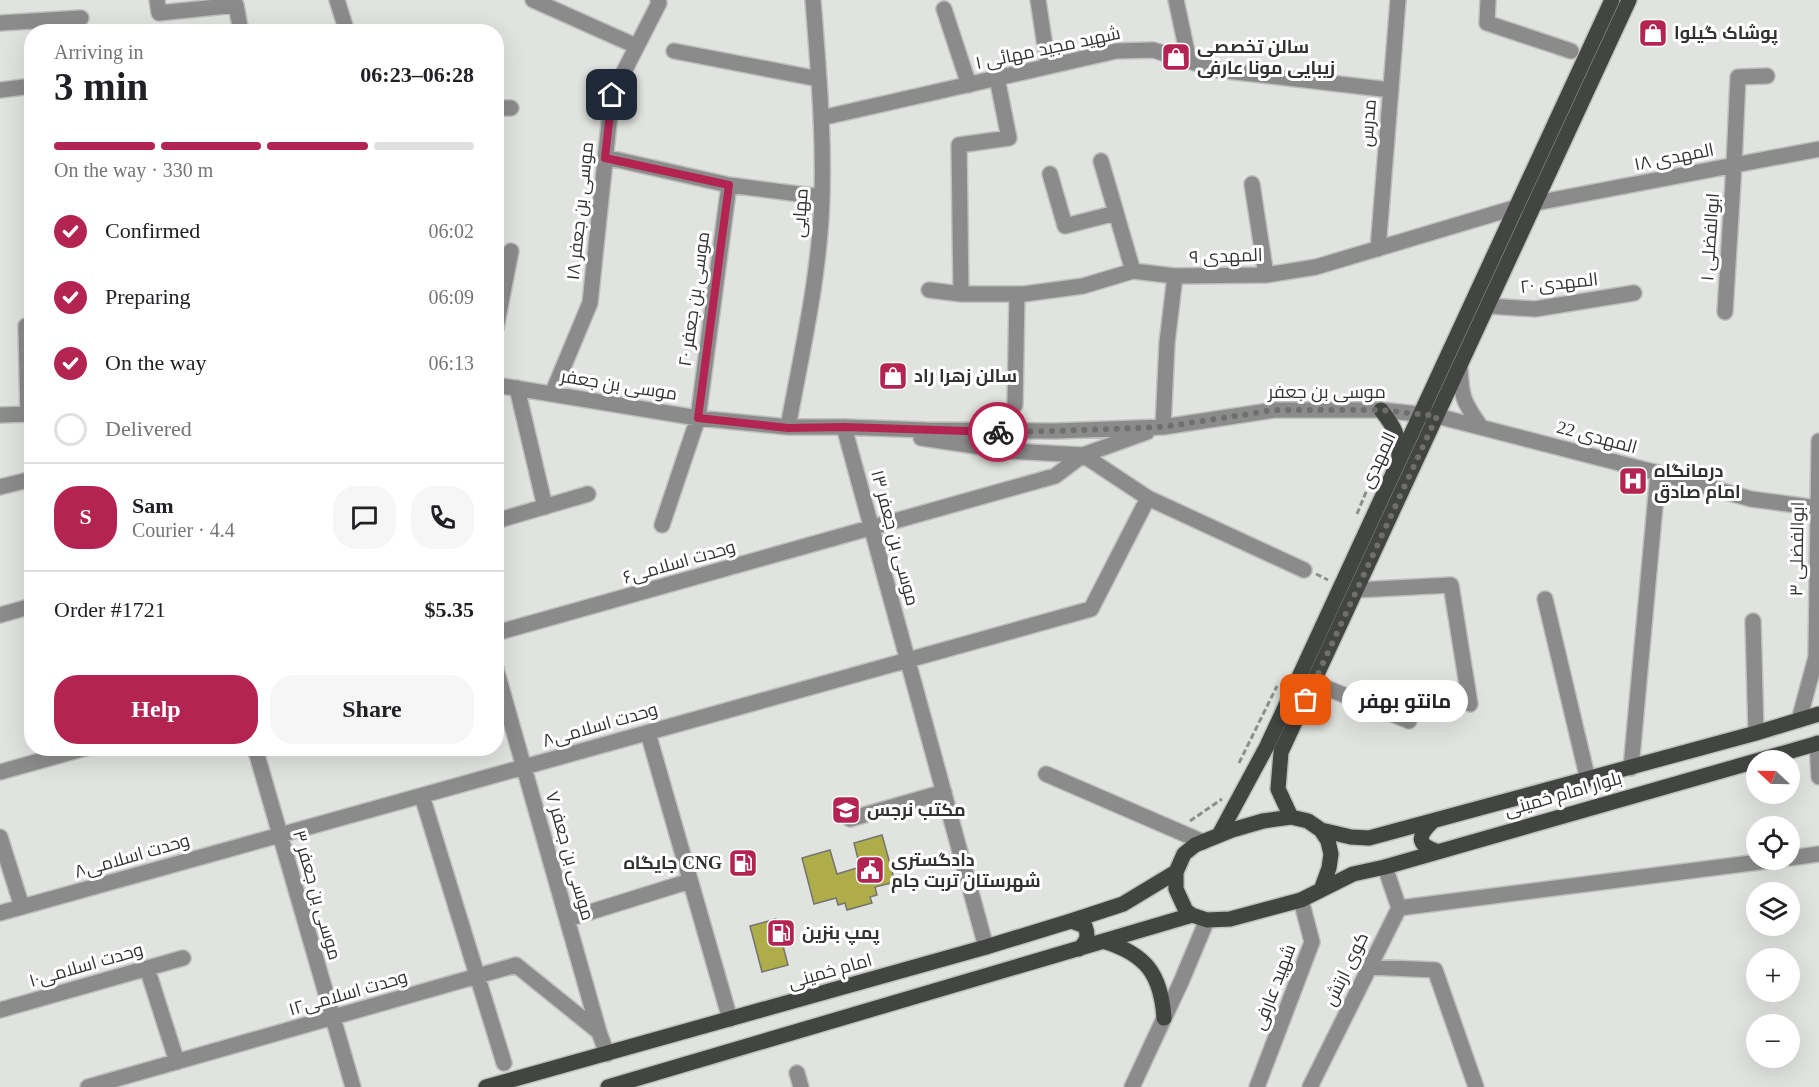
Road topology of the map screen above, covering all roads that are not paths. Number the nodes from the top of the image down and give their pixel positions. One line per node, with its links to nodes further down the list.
1 (157, 0): 16 (street)
2 (337, 0): 17 (street)
3 (533, 0): 18 (street)
4 (658, 0): 18 (street, موسی بن جعفر ۱۸)
5 (813, 0): 25 (street, مهایی)
6 (1038, 0): 22 (street)
7 (1176, 0): 21 (street)
8 (1398, 0): 29 (street, مدرس)
9 (1488, 0): 20 (street)
10 (1612, 0): 14 (main road, المهدی)
11 (1629, 0): 14 (main road, المهدی)
12 (944, 9): 26 (street)
13 (81, 18): 15 (street)
14 (1611, 22): 39 (main road, المهدی); 40 (main road, المهدی)
15 (0, 23)
16 (240, 24)
17 (344, 24)
18 (636, 46): 32 (street, موسی بن جعفر ۱۸)
19 (674, 51): 25 (street)
20 (1571, 51)
21 (1189, 61): 22 (street, شهید مجید مهائی ۱); 29 (street, شهید مجید مهائی ۱)
22 (1048, 66): 24 (street, شهید مجید مهائی ۱)
23 (1767, 76): 34 (street, ابوالفضلی ۱)
24 (997, 78): 26 (street, شهید مجید مهائی ۱); 50 (street)
25 (819, 79): 30 (street, مهایی)
26 (969, 85): 30 (street, شهید مجید مهائی ۱)
27 (24, 87): 28 (street)
28 (0, 90)
29 (1391, 90): 42 (street, مدرس)
30 (821, 118): 38 (street, مهایی)
31 (1819, 149): 34 (street, المهدی ۱۸)
32 (605, 158): 37 (street); 57 (street, موسی بن جعفر ۱۸)
33 (1101, 161): 41 (street)
34 (1734, 165): 39 (street, المهدی ۱۸); 53 (street, ابوالفضلی ۱)
35 (1050, 174): 41 (street)
36 (1252, 184): 45 (street)
37 (729, 185): 38 (street); 64 (street, موسی بن جعفر ۲۰)
38 (822, 197): 68 (street, مهایی)
39 (1536, 203): 52 (main road, المهدی)
40 (1517, 207): 42 (street, المهدی ۹); 61 (main road, المهدی)
41 (1116, 213): 44 (street)
42 (1378, 249): 45 (street, المهدی ۹)
43 (511, 251): 47 (street)
44 (1133, 271): 46 (street, المهدی ۹); 51 (street, المهدی ۹)
45 (1266, 275): 46 (street, المهدی ۹)
46 (1174, 276): 66 (street)
47 (504, 287)
48 (929, 290): 50 (street, المهدی ۹)
49 (1634, 293): 52 (street, المهدی ۲۰)
50 (961, 294): 51 (street, المهدی ۹)
51 (1017, 294): 58 (street)
52 (1488, 306): 54 (main road, المهدی)
53 (1725, 312)
54 (1460, 366): 63 (main road, المهدی); 67 (street)
55 (504, 386): 56 (street, موسی بن جعفر)
56 (517, 388): 57 (street, موسی بن جعفر); 77 (street)
57 (552, 394): 64 (street, موسی بن جعفر)
58 (1015, 405)
59 (1381, 410): 61 (street, موسی بن جعفر); 66 (street, موسی بن جعفر); 71 (main road)
60 (24, 414): 62 (street)
61 (1421, 414): 63 (street, موسی بن جعفر); 71 (main road, المهدی)
62 (0, 416)
63 (1437, 416): 67 (street, المهدی 22); 83 (main road, المهدی)
64 (698, 418): 68 (street, موسی بن جعفر); 80 (street, موسی بن جعفر ۲۰)
65 (844, 427): 66 (street, موسی بن جعفر); 68 (street, موسی بن جعفر); 70 (street, موسی بن جعفر); 81 (street, موسی بن جعفر ۱۳)
66 (1163, 427): 70 (street, موسی بن جعفر)
67 (1481, 427): 72 (street, المهدی 22)
68 (788, 428)
69 (1819, 441): 78 (street, ابوالفضلی ۳)
70 (1083, 455): 76 (street); 81 (street, وحدت اسلامی۶)
71 (1399, 461): 115 (main road, المهدی)
72 (1658, 473): 78 (street, المهدی 22); 103 (street)
73 (24, 481): 74 (street)
74 (0, 487)
75 (588, 494): 77 (street)
76 (1148, 498): 82 (street); 89 (street, وحدت اسلامی۸)
77 (545, 507): 79 (street)
78 (1818, 508): 90 (street, ابوالفضلی ۳)
79 (504, 519)
80 (662, 525)
81 (872, 528): 88 (street, وحدت اسلامی۶); 89 (street, موسی بن جعفر ۱۳)
82 (1304, 570)
83 (1357, 590): 91 (main road, المهدی); 93 (street)
84 (1545, 599): 107 (street)
85 (24, 608): 86 (street)
86 (0, 615)
87 (1753, 621): 98 (street)
88 (504, 631)
89 (908, 660): 97 (street, وحدت اسلامی۸); 108 (street, موسی بن جعفر ۱۳)
90 (1817, 661): 95 (street, ابوالفضلی ۳)
91 (1314, 683): 96 (street); 110 (main road, المهدی)
92 (504, 697): 102 (street, موسی بن جعفر ۷)
93 (1470, 704)
94 (1819, 714): 95 (main road, بلوار امام خمینی)
95 (1799, 720): 98 (main road, بلوار امام خمینی)
96 (1409, 721)
97 (648, 733): 102 (street, وحدت اسلامی۸); 124 (street)
98 (1756, 733): 103 (main road, بلوار امام خمینی)
99 (1818, 743): 106 (street); 118 (main road, بلوار امام خمینی)
100 (55, 756): 104 (street)
101 (257, 756): 114 (street, موسی بن جعفر ۳)
102 (524, 767): 109 (street, وحدت اسلامی۸); 131 (street, موسی بن جعفر ۷)
103 (1631, 768): 107 (main road, بلوار امام خمینی)
104 (1, 770)
105 (1046, 774): 117 (street)
106 (1819, 777)
107 (1588, 780): 112 (main road, بلوار امام خمینی)
108 (944, 792): 111 (street); 134 (street, موسی بن جعفر ۱۳)
109 (422, 796): 114 (street, وحدت اسلامی۸); 139 (street)
110 (1291, 817): 113 (main road); 115 (main road)
111 (850, 819)
112 (1432, 822): 113 (main road, بلوار امام خمینی); 118 (main road)
113 (1321, 830): 125 (main road)
114 (280, 835): 127 (street, وحدت اسلامی۸); 141 (street, موسی بن جعفر ۳)
115 (1219, 835): 117 (main road)
116 (0, 837): 127 (street)
117 (1203, 842): 123 (main road)
118 (1436, 851): 122 (main road, بلوار امام خمینی)
119 (1819, 854): 120 (street)
120 (1800, 857)
121 (1746, 864): 128 (street)
122 (1385, 867): 125 (main road, بلوار امام خمینی); 128 (street)
123 (1176, 872): 130 (main road); 132 (main road, امام خمینی)
124 (690, 881): 131 (street); 143 (street)
125 (1321, 890): 126 (main road)
126 (1301, 900): 130 (main road); 154 (street, شهید عارفی)
127 (22, 907): 129 (street, وحدت اسلامی۸)
128 (1399, 908): 137 (street, کوی ارتش)
129 (0, 914)
130 (1199, 917): 133 (main road); 142 (street)
131 (568, 919): 144 (street, موسی بن جعفر ۷)
132 (1071, 921): 134 (main road, امام خمینی); 135 (main road)
133 (1103, 941): 135 (main road); 142 (main road)
134 (986, 947): 143 (main road, امام خمینی)
135 (1079, 949): 152 (main road)
136 (183, 958): 138 (street, وحدت اسلامی۱۰)
137 (1369, 967): 155 (street, کوی ارتش); 156 (street)
138 (147, 968): 140 (street, وحدت اسلامی۱۰); 146 (street)
139 (477, 976): 141 (street, وحدت اسلامی۱۲); 144 (street, وحدت اسلامی۱۲); 147 (street)
140 (0, 1010)
141 (333, 1017): 146 (street, وحدت اسلامی۱۲); 150 (street, موسی بن جعفر ۳)
142 (1164, 1018): 153 (street)
143 (730, 1019): 145 (main road, امام خمینی)
144 (600, 1032): 145 (street, موسی بن جعفر ۷)
145 (607, 1054): 148 (main road, امام خمینی)
146 (177, 1062): 149 (street, وحدت اسلامی۱۲)
147 (504, 1063)
148 (526, 1081): 151 (main road, امام خمینی)
149 (88, 1087)
150 (353, 1087)
151 (486, 1087)
152 (608, 1087)
153 (1132, 1087)
154 (1257, 1087)
155 (1310, 1087)
156 (1476, 1087)

